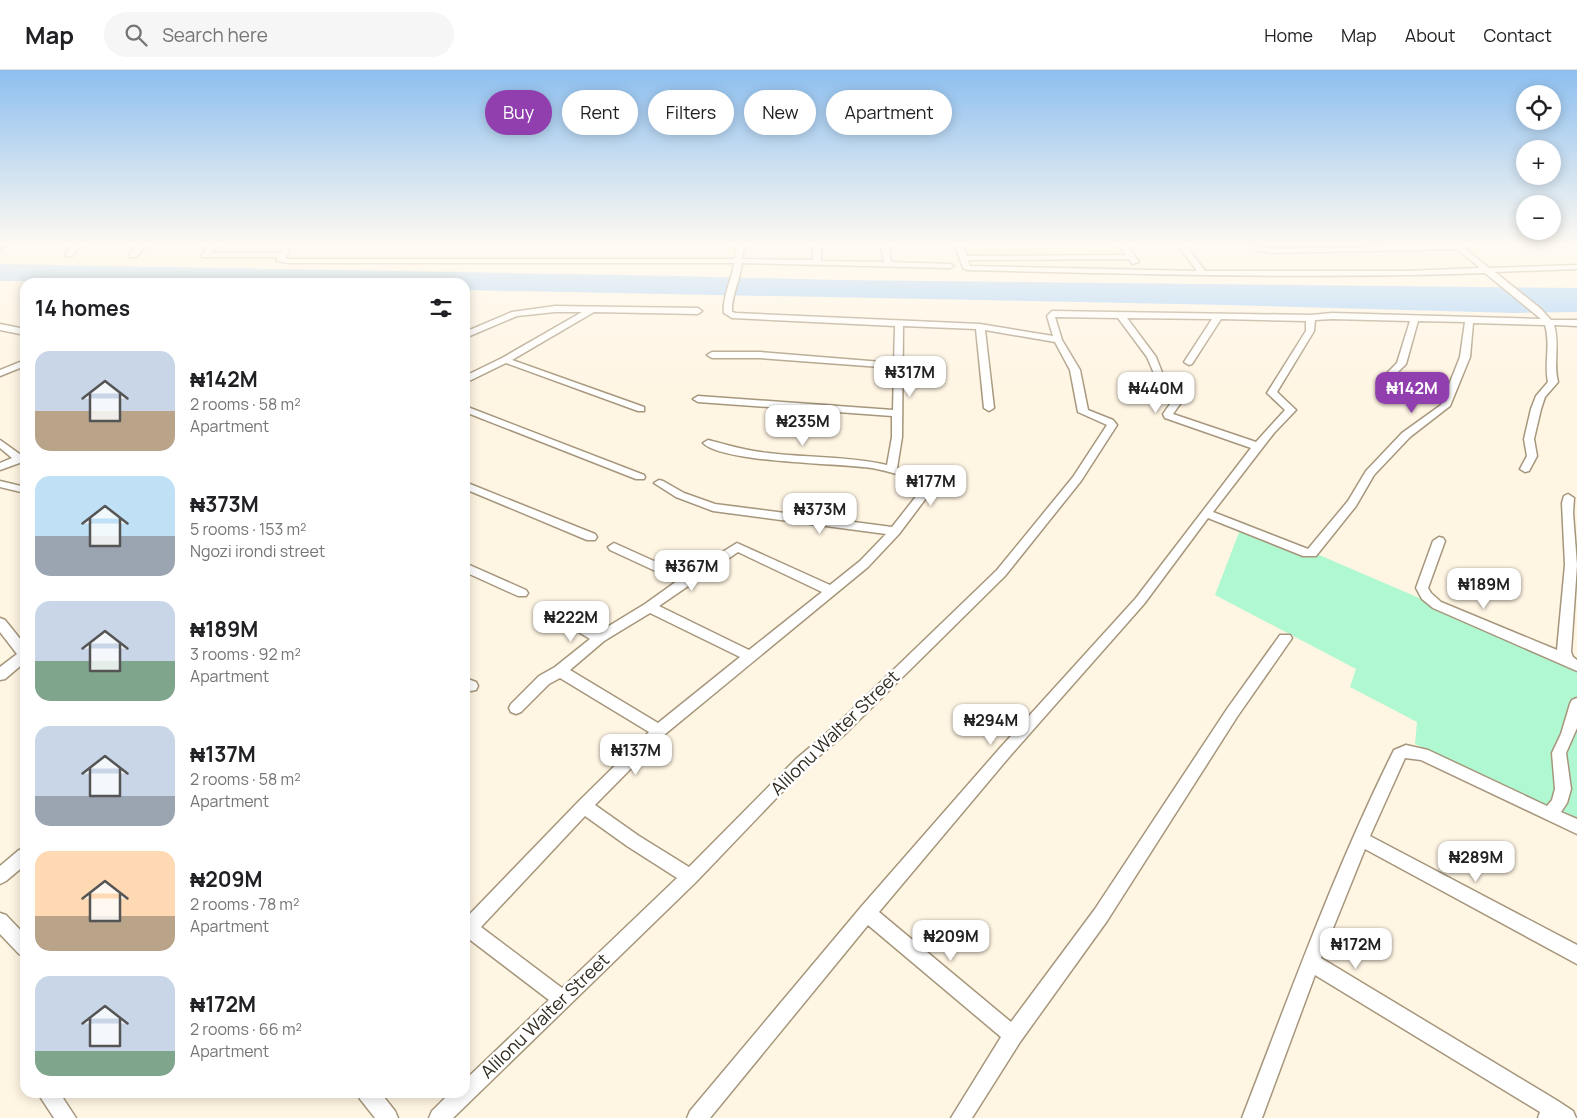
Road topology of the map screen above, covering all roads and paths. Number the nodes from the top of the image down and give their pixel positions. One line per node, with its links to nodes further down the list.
1 (730, 294): 10 (street)
2 (1517, 294): 11 (street)
3 (594, 309): 4 (street); 16 (street); 19 (street)
4 (698, 311)
5 (1121, 316): 6 (street); 17 (street, Alilonu Walter Street); 33 (street)
6 (1218, 317): 7 (street); 20 (street)
7 (1311, 318): 8 (street); 33 (street)
8 (1415, 318): 9 (street); 25 (street)
9 (1469, 321): 11 (street); 45 (street)
10 (900, 323): 14 (street); 22 (street)
11 (1549, 323): 12 (street); 37 (street)
12 (1577, 323)
13 (0, 327): 15 (street)
14 (980, 327): 17 (street); 27 (street)
15 (20, 331)
16 (470, 333)
17 (1058, 340): 75 (street, Alilonu Walter Street)
18 (712, 355): 22 (street)
19 (505, 360): 24 (street); 28 (street)
20 (1189, 362)
21 (20, 366): 23 (street)
22 (899, 366): 30 (street)
23 (0, 373)
24 (470, 378)
25 (1387, 378)
26 (698, 399): 30 (street)
27 (989, 408)
28 (641, 409)
29 (470, 411): 39 (street)
30 (897, 413): 38 (street)
31 (0, 443): 34 (street)
32 (708, 443): 38 (street)
33 (1259, 447): 45 (street)
34 (20, 457)
35 (20, 459): 36 (street)
36 (0, 467)
37 (1525, 469)
38 (891, 470): 46 (street)
39 (640, 477)
40 (659, 483): 46 (street)
41 (0, 484): 43 (street)
42 (470, 487): 47 (street)
43 (20, 489)
44 (1568, 498): 48 (street)
45 (1206, 512): 76 (street)
46 (895, 531): 53 (street)
47 (591, 537)
48 (1573, 538): 63 (street)
49 (1439, 541): 63 (street)
50 (614, 547): 52 (street)
51 (470, 569): 54 (street)
52 (686, 580): 53 (street); 55 (street)
53 (831, 591): 61 (street)
54 (522, 592)
55 (648, 607): 58 (street); 61 (street)
56 (561, 615): 58 (street)
57 (0, 623): 60 (street)
58 (600, 638): 64 (street)
59 (1285, 638): 84 (street)
60 (20, 649)
61 (750, 656): 68 (street)
62 (20, 659): 65 (street)
63 (1572, 663)
64 (560, 671): 67 (street); 68 (street)
65 (0, 675)
66 (1577, 704): 70 (street)
67 (516, 708)
68 (660, 731): 69 (street)
69 (584, 806): 75 (street); 78 (street)
70 (1550, 814): 71 (street); 72 (street)
71 (1577, 827)
72 (1361, 838): 81 (street); 82 (street)
73 (20, 859): 74 (street)
74 (0, 876)
75 (690, 877): 83 (street, Alilonu Walter Street)
76 (867, 913): 84 (street); 93 (street)
77 (0, 921): 80 (street)
78 (470, 923)
79 (470, 930): 83 (street)
80 (20, 943)
81 (1577, 955)
82 (1311, 962): 89 (street); 95 (street)
83 (563, 1000): 85 (street, Alilonu Walter Street)
84 (1013, 1035): 94 (street)
85 (470, 1088)
86 (51, 1098): 90 (street)
87 (372, 1098): 91 (street)
88 (460, 1098): 92 (street, Alilonu Walter Street)
89 (1555, 1115)
90 (66, 1118)
91 (388, 1118)
92 (439, 1118)
93 (697, 1118)
94 (961, 1118)
95 (1252, 1118)

